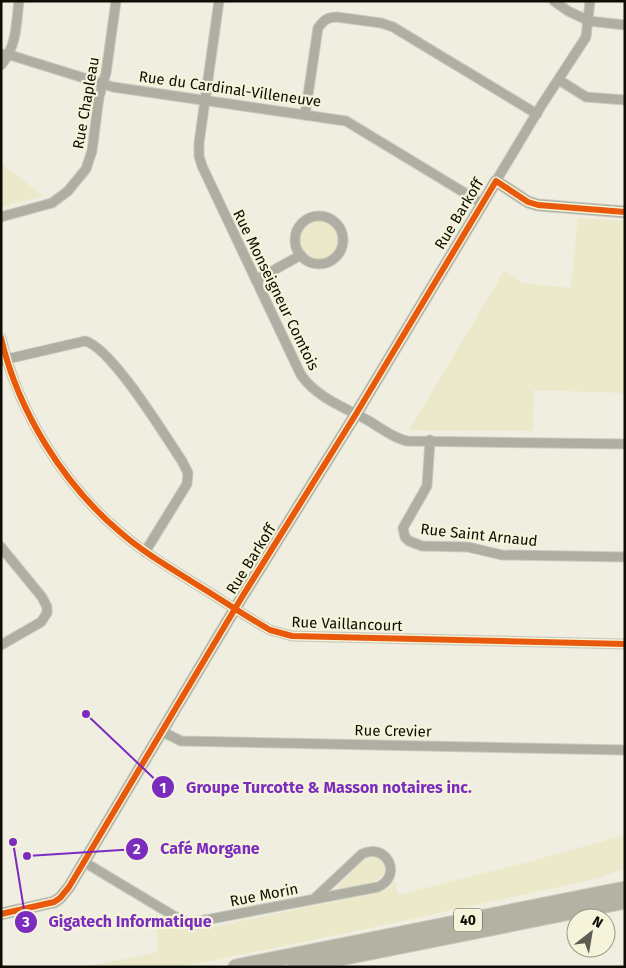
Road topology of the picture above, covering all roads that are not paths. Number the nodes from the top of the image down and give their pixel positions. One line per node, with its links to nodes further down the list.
1 (19, 1): 8 (street)
2 (116, 1): 11 (street, Rue Chapleau)
3 (219, 1): 13 (street, Rue Monseigneur Comtois)
4 (554, 1): 6 (street)
5 (590, 1): 6 (street, Rue Barkoff)
6 (589, 21): 7 (street); 10 (street, Rue Barkoff)
7 (625, 24)
8 (5, 55): 9 (street); 11 (street, Rue du Cardinal-Villeneuve)
9 (1, 65)
10 (559, 80): 12 (street); 14 (street, Rue Barkoff)
11 (103, 85): 13 (street, Rue du Cardinal-Villeneuve); 19 (street, Rue Chapleau)
12 (625, 100)
13 (205, 101): 15 (street, Rue du Cardinal-Villeneuve); 21 (street, Rue Monseigneur Comtois)
14 (537, 114): 15 (street); 16 (street, Rue Barkoff)
15 (305, 116): 17 (street, Rue du Cardinal-Villeneuve)
16 (496, 181): 17 (street, Rue Barkoff); 18 (street)
17 (483, 204): 24 (street, Rue Barkoff)
18 (625, 212)
19 (1, 217)
20 (301, 255): 20 (street); 21 (street)
21 (256, 280): 24 (street, Rue Monseigneur Comtois)
22 (1, 338): 23 (street, Rue Vaillancourt)
23 (4, 360): 28 (street, Rue Vaillancourt); 28 (street)
24 (356, 414): 25 (street, Rue Monseigneur Comtois); 30 (street, Rue Barkoff)
25 (430, 440): 26 (street, Rue Monseigneur Comtois); 29 (street, Rue Saint Arnaud)
26 (625, 444)
27 (1, 547): 32 (street)
28 (145, 552): 30 (street, Rue Vaillancourt)
29 (625, 558)
30 (235, 609): 31 (street, Rue Vaillancourt); 33 (street, Rue Barkoff)
31 (625, 644)
32 (1, 646)
33 (163, 732): 34 (street, Rue Crevier); 35 (street, Rue Barkoff)
34 (625, 750)
35 (84, 862): 37 (street, Rue Morin); 41 (street, Rue Barkoff)
36 (620, 889): 42 (highway, 40)
37 (315, 898): 37 (street, Rue Morin)
38 (625, 901): 39 (highway, 40)
39 (589, 908)
40 (566, 913): 43 (highway, 40)
41 (1, 914)
42 (236, 967)
43 (295, 967)

